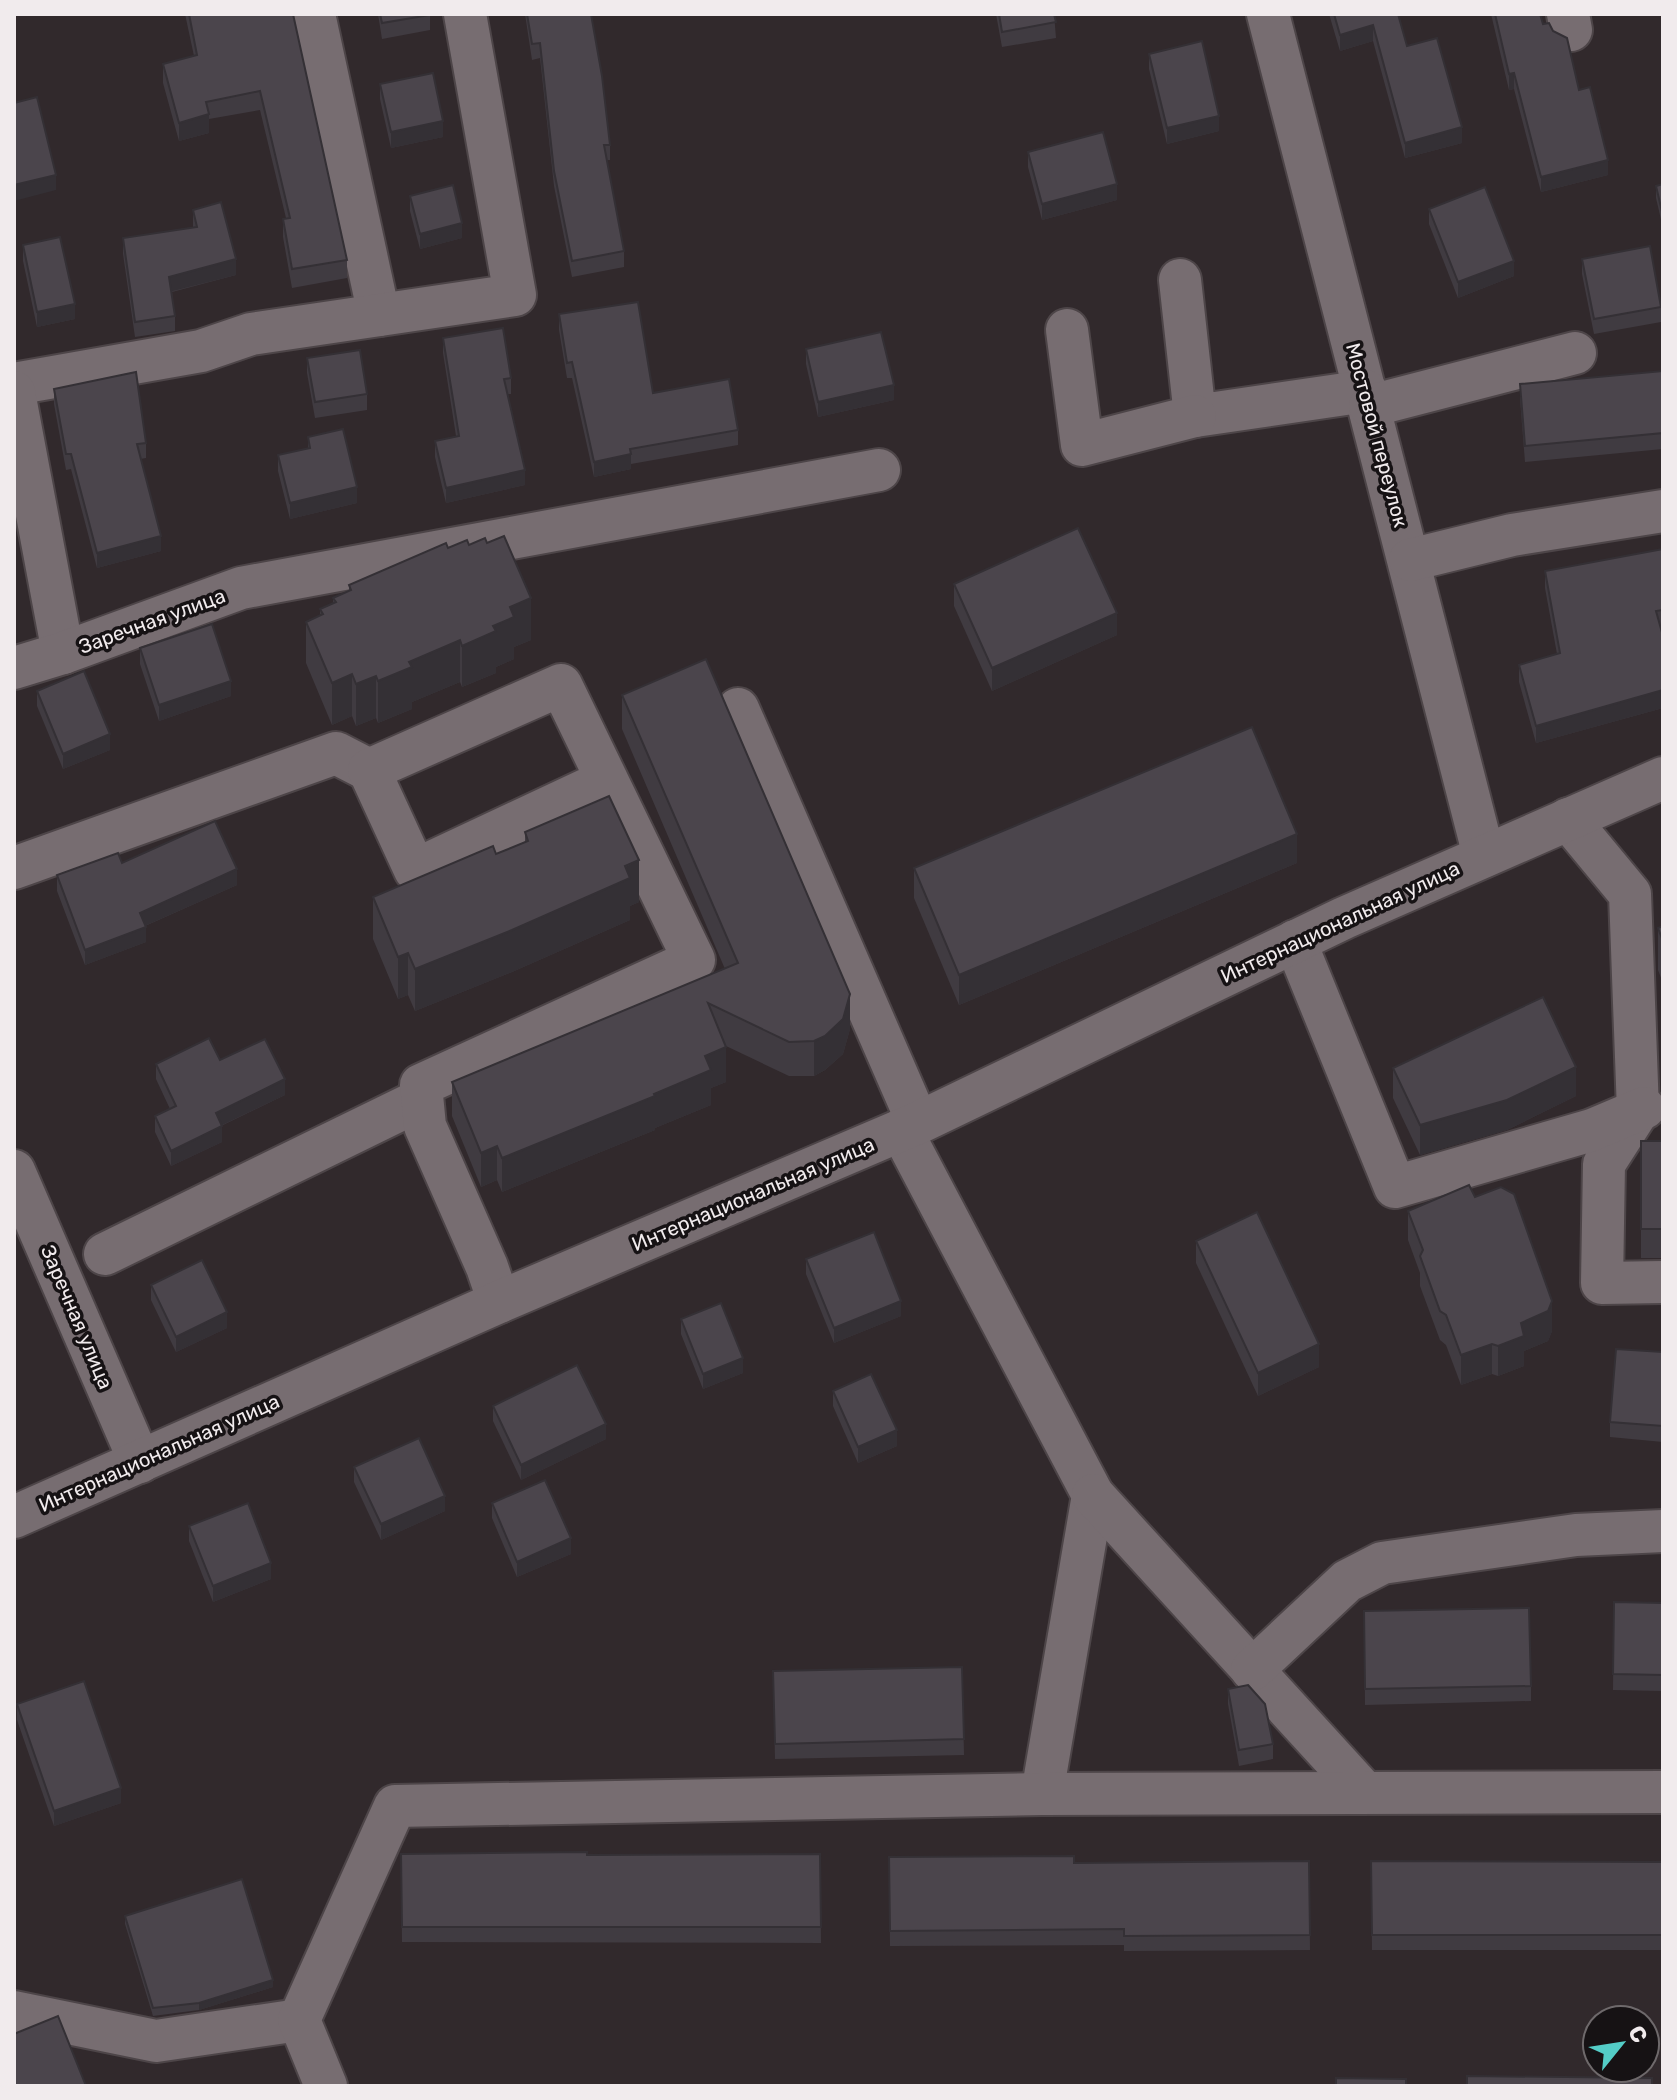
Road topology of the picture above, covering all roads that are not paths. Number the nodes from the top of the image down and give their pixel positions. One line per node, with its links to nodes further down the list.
1 (314, 14): 5 (street)
2 (465, 14): 5 (street)
3 (1268, 14): 10 (street, Мостовой переулок)
4 (1180, 280): 11 (street)
5 (379, 315): 8 (street)
6 (1067, 330): 11 (street)
7 (1575, 353): 10 (street)
8 (14, 384)
9 (14, 392): 15 (street, Заречная улица)
10 (1368, 399): 11 (street); 14 (street, Мостовой переулок)
11 (1195, 416)
12 (879, 470): 15 (street, Заречная улица)
13 (1663, 511): 14 (street)
14 (1410, 560): 22 (street, Мостовой переулок)
15 (63, 653): 16 (street, Заречная улица)
16 (14, 668)
17 (738, 709): 27 (street)
18 (369, 770): 20 (street); 20 (street); 23 (street)
19 (1663, 778): 21 (street)
20 (607, 780): 25 (street)
21 (1568, 819): 22 (street); 26 (street)
22 (1484, 856): 24 (street, Интернациональная улица)
23 (14, 868)
24 (1295, 941): 26 (street); 27 (street, Интернациональная улица)
25 (422, 1099): 29 (street); 31 (street)
26 (1655, 1107): 30 (street)
27 (910, 1127): 31 (street, Интернациональная улица); 33 (street)
28 (14, 1171): 32 (street, Заречная улица)
29 (105, 1254)
30 (1663, 1282)
31 (499, 1302): 32 (street, Интернациональная улица)
32 (140, 1462): 34 (street, Интернациональная улица)
33 (1093, 1495): 36 (street); 39 (street)
34 (14, 1517)
35 (1663, 1531): 36 (street)
36 (1252, 1670): 37 (street)
37 (1364, 1792): 38 (street); 39 (street)
38 (1663, 1792)
39 (1042, 1794): 41 (street)
40 (14, 2012): 41 (street)
41 (299, 2020): 43 (street)
42 (314, 2086): 43 (street)
43 (325, 2086)

